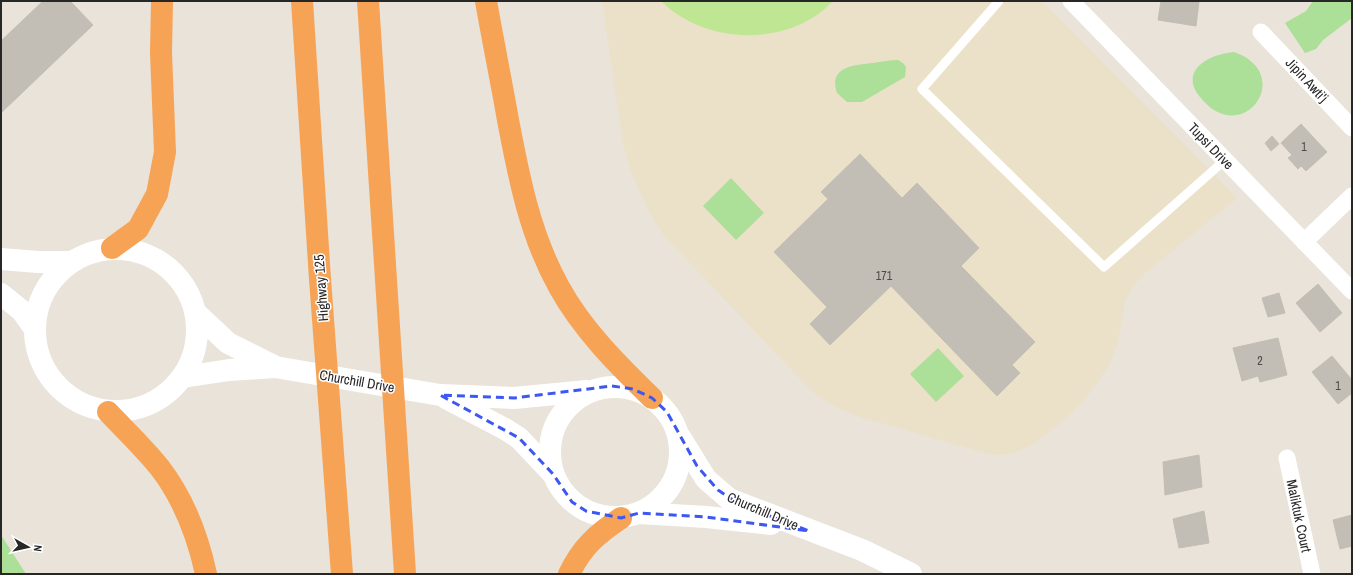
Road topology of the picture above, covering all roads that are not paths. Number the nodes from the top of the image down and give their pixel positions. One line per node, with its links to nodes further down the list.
1 (162, 1): 12 (highway)
2 (302, 1): 31 (highway, Highway 125)
3 (368, 1): 32 (highway)
4 (486, 1): 23 (highway)
5 (999, 1): 9 (lane)
6 (1071, 1): 9 (street, Tupsi Drive)
7 (1261, 32): 8 (street, Jipin Awti'j)
8 (1352, 128)
9 (1225, 160): 11 (street, Tupsi Drive)
10 (1352, 196): 11 (street)
11 (1304, 242): 15 (street, Tupsi Drive)
12 (112, 248): 14 (main road); 17 (main road)
13 (1, 259): 14 (main road)
14 (72, 262): 18 (main road)
15 (1352, 291)
16 (1, 294): 18 (main road)
17 (196, 313): 19 (main road, Churchill Drive); 20 (main road)
18 (34, 328): 24 (main road)
19 (275, 367): 20 (main road, Churchill Drive); 22 (main road, Churchill Drive)
20 (184, 377): 24 (main road)
21 (592, 390): 22 (main road, Churchill Drive); 23 (main road); 27 (main road)
22 (440, 395): 27 (main road, Churchill Drive)
23 (652, 398): 25 (main road)
24 (108, 412): 30 (highway)
25 (677, 431): 28 (main road); 29 (main road, Churchill Drive)
26 (1287, 458): 35 (street, Maliktuk Court)
27 (553, 474): 28 (main road)
28 (630, 516): 29 (main road, Churchill Drive); 33 (highway)
29 (809, 531): 34 (main road, Churchill Drive)
30 (206, 574)
31 (342, 574)
32 (405, 574)
33 (569, 574)
34 (911, 574)
35 (1312, 574)

